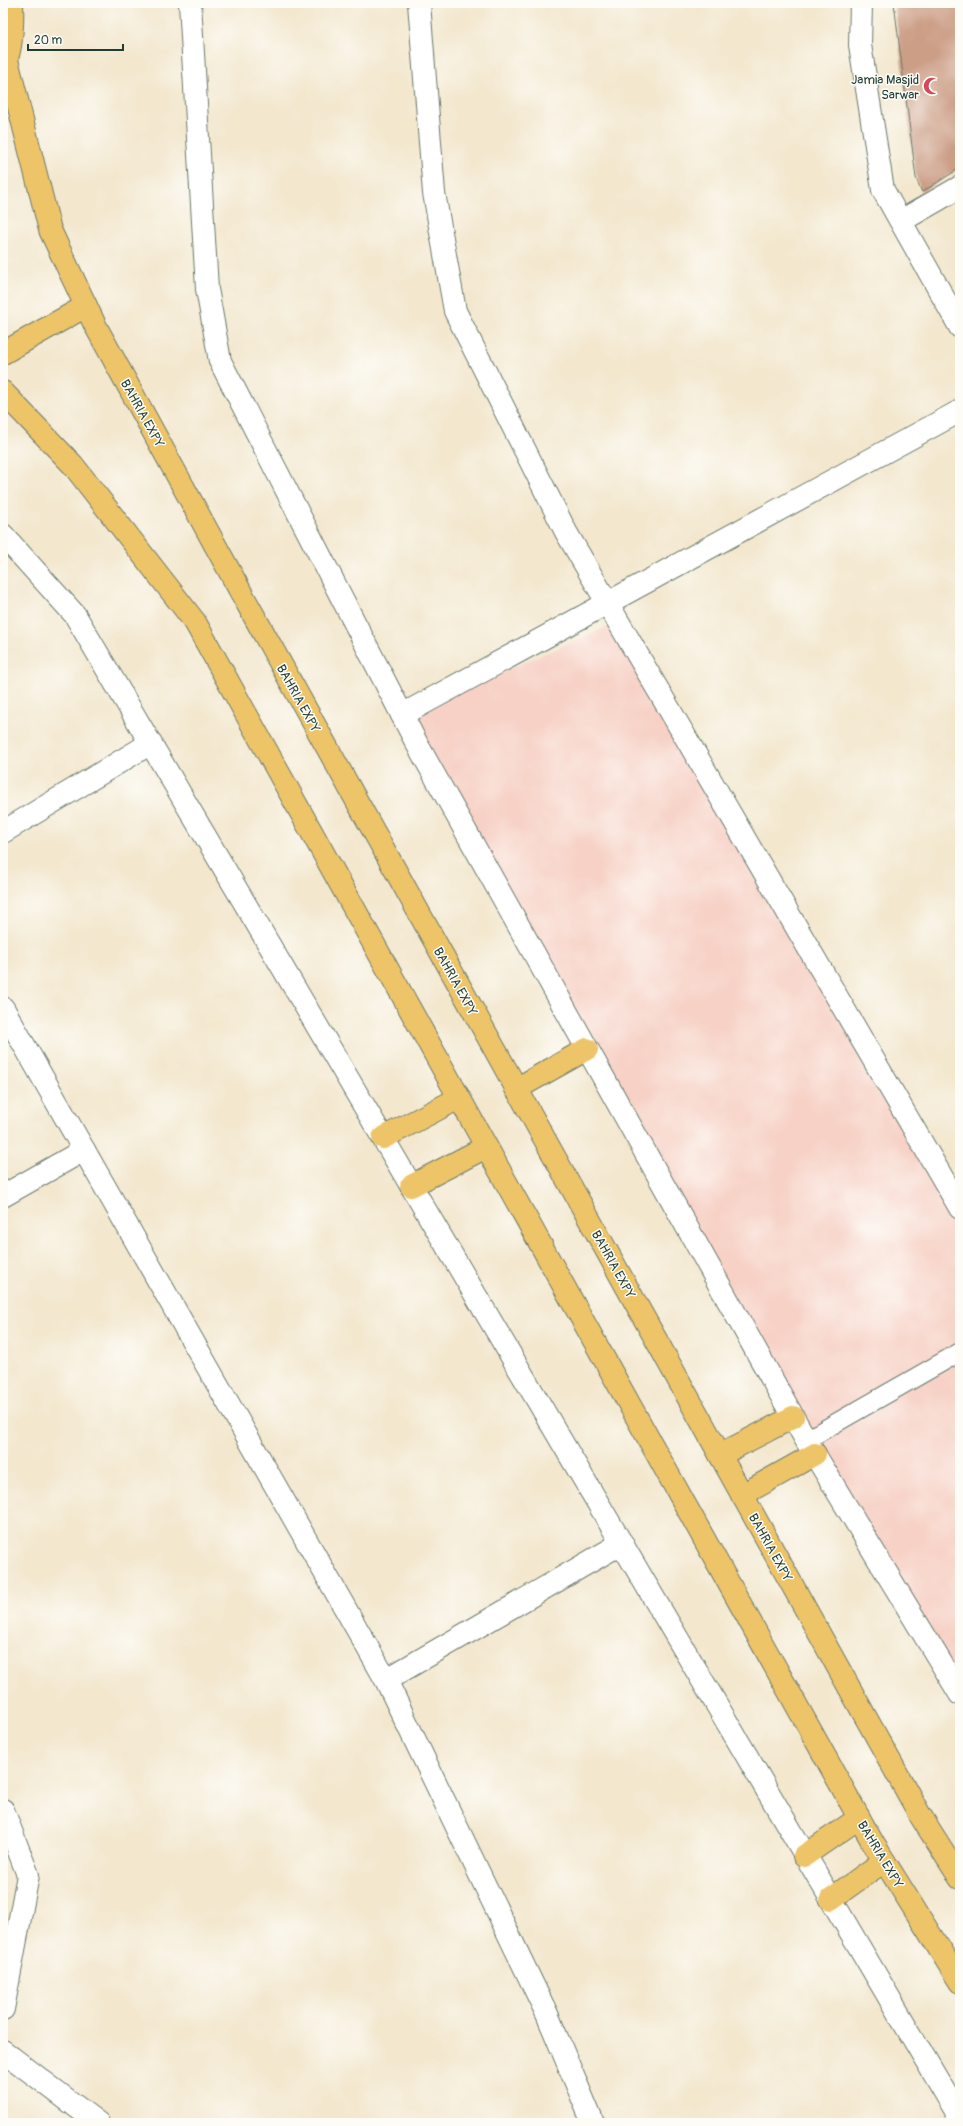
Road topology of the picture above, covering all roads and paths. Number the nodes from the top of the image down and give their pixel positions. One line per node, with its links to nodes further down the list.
1 (12, 3): 5 (main road)
2 (190, 3): 15 (street)
3 (420, 3): 14 (street)
4 (861, 3): 7 (street)
5 (5, 65): 8 (main road, BAHRIA EXPY)
6 (960, 187): 7 (street)
7 (901, 221): 9 (street)
8 (86, 306): 10 (main road); 20 (main road, BAHRIA EXPY)
9 (960, 327)
10 (3, 352)
11 (3, 392): 21 (main road, BAHRIA EXPY)
12 (960, 411): 14 (street)
13 (3, 535): 16 (street)
14 (608, 604): 15 (street); 27 (street)
15 (402, 715): 19 (street)
16 (151, 743): 17 (street); 22 (street)
17 (3, 832)
18 (3, 1008): 24 (street)
19 (587, 1048): 20 (main road); 29 (street)
20 (516, 1089): 31 (main road, BAHRIA EXPY)
21 (459, 1098): 22 (main road); 23 (main road, BAHRIA EXPY)
22 (383, 1138): 25 (street)
23 (486, 1147): 25 (main road); 37 (main road, BAHRIA EXPY)
24 (84, 1150): 26 (street); 34 (street)
25 (411, 1186): 33 (street)
26 (3, 1196)
27 (960, 1208)
28 (960, 1352): 30 (lane)
29 (793, 1417): 30 (street); 31 (main road)
30 (811, 1447): 32 (main road); 35 (street)
31 (720, 1455): 32 (main road, BAHRIA EXPY)
32 (742, 1495): 40 (main road, BAHRIA EXPY)
33 (622, 1543): 34 (street); 38 (street)
34 (386, 1680): 47 (street)
35 (960, 1694)
36 (3, 1810): 43 (street)
37 (859, 1818): 38 (main road); 39 (main road, BAHRIA EXPY)
38 (804, 1856): 41 (street)
39 (884, 1861): 41 (main road); 42 (main road, BAHRIA EXPY)
40 (960, 1878)
41 (831, 1899): 45 (street)
42 (960, 1982)
43 (3, 2009)
44 (3, 2051): 46 (street)
45 (960, 2118)
46 (98, 2123)
47 (593, 2123)

